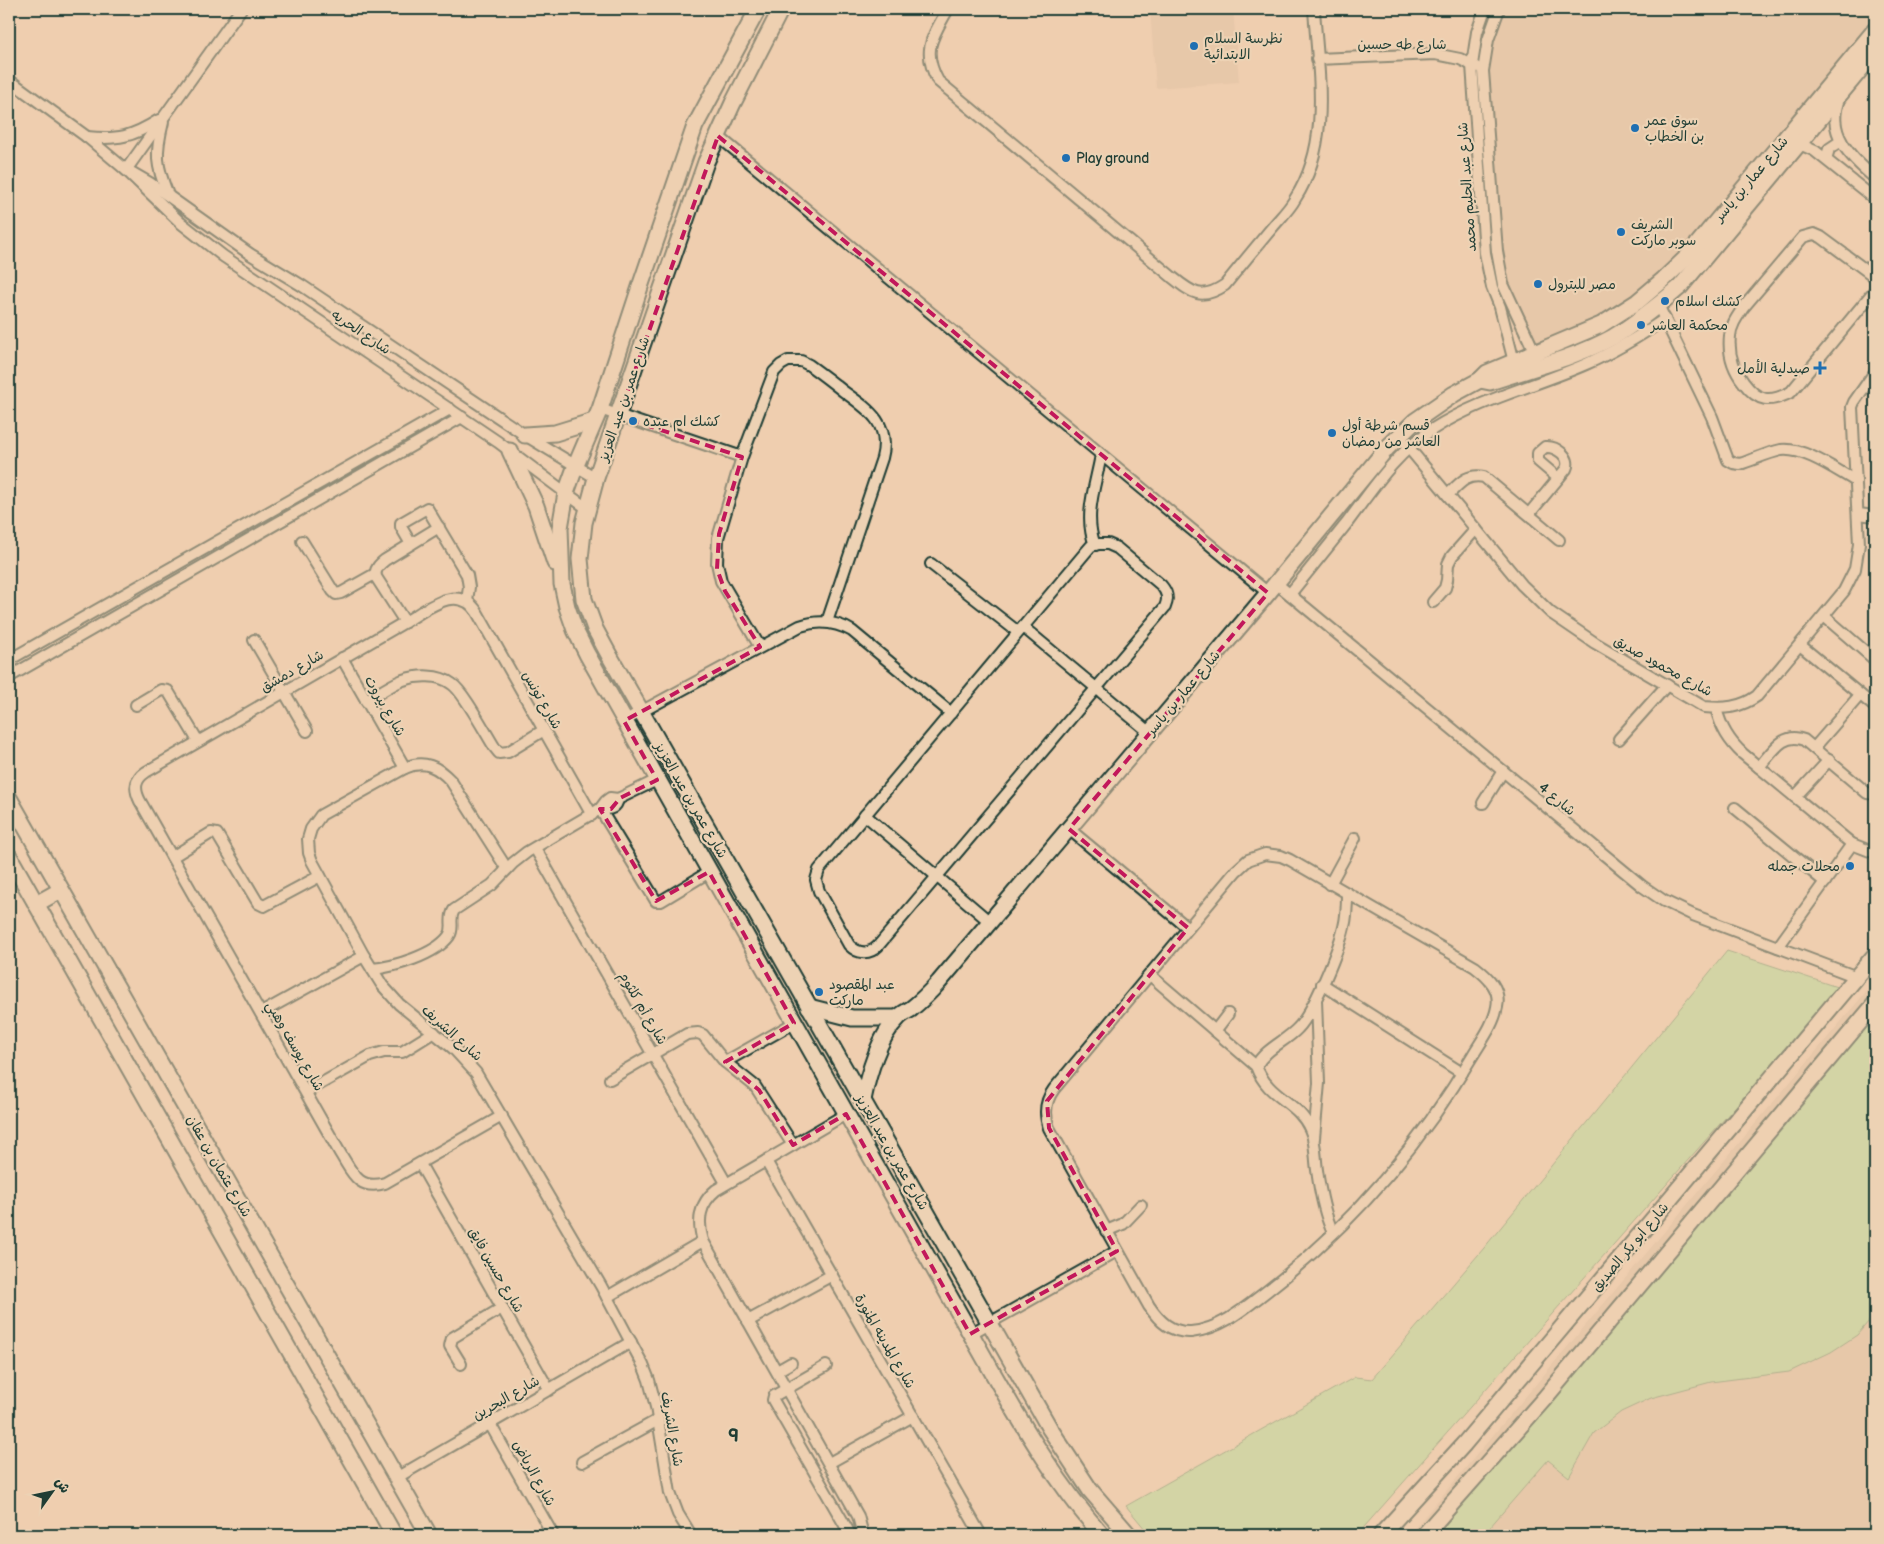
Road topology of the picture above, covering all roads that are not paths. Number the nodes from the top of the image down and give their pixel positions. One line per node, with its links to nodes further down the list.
1 (241, 9): 15 (street)
2 (758, 9): 37 (street, شارع عمر بن عبد العزيز)
3 (781, 9): 16 (street, شارع عمر بن عبد العزيز)
4 (948, 9): 10 (street)
5 (1314, 9): 10 (street)
6 (1485, 9): 11 (street, شارع عبد الحليم محمد)
7 (1499, 9): 12 (street, شارع عبد الحليم محمد)
8 (1875, 30): 30 (street, شارع عمار بن ياسر)
9 (1875, 52): 14 (street, شارع عمار بن ياسر)
10 (1317, 59): 11 (street, شارع طه حسين)
11 (1472, 65): 12 (street, شارع طه حسين); 27 (street, شارع عبد الحليم محمد)
12 (1483, 70): 26 (street, شارع عبد الحليم محمد)
13 (9, 80): 17 (street, شارع الحريه)
14 (1844, 88): 18 (street); 19 (street, شارع عمار بن ياسر)
15 (164, 117): 17 (street); 21 (street); 23 (street)
16 (718, 136): 38 (street, شارع عمر بن عبد العزيز); 43 (street, شارع 4)
17 (86, 137): 21 (street, شارع الحريه)
18 (1841, 141): 20 (street); 22 (street)
19 (1796, 146): 20 (street); 29 (street, شارع عمار بن ياسر)
20 (1826, 159): 24 (street)
21 (126, 170): 23 (street, شارع الحريه); 36 (street, شارع الحريه)
22 (1875, 178)
23 (168, 196): 40 (street, شارع الحريه)
24 (1875, 199)
25 (1875, 277): 28 (street)
26 (1502, 284): 27 (street); 32 (street, شارع عبد الحليم محمد)
27 (1492, 287): 33 (street, شارع عبد الحليم محمد)
28 (1875, 290)
29 (1661, 312): 31 (street, شارع عمار بن ياسر); 41 (street); 50 (street)
30 (1582, 334): 31 (street); 32 (street, شارع عمار بن ياسر)
31 (1588, 349): 35 (street, شارع عمار بن ياسر)
32 (1535, 353): 33 (street, شارع عمار بن ياسر)
33 (1514, 362): 35 (street, شارع عمار بن ياسر)
34 (1874, 374): 50 (street, شارع محمود صديق)
35 (1480, 380): 41 (street, شارع عمار بن ياسر)
36 (450, 409): 39 (street, شارع الحريه); 46 (street)
37 (597, 415): 38 (street); 40 (street); 45 (street, شارع عمر بن عبد العزيز)
38 (619, 416): 44 (street); 47 (street, شارع عمر بن عبد العزيز)
39 (462, 417): 42 (street, شارع الحريه); 49 (street)
40 (525, 435): 45 (street, شارع الحريه)
41 (1404, 442): 54 (street, شارع محمود صديق); 68 (street, شارع عمار بن ياسر); 69 (street)
42 (510, 451): 52 (street, شارع الحريه); 67 (street)
43 (1102, 455): 64 (street); 68 (street, شارع 4)
44 (742, 457): 74 (street); 81 (street)
45 (576, 465): 47 (street, شارع الحريه); 52 (street, شارع عمر بن عبد العزيز)
46 (348, 467): 49 (street); 51 (street)
47 (596, 478): 55 (street, شارع عمر بن عبد العزيز)
48 (1558, 478): 56 (street)
49 (355, 479): 53 (street)
50 (1856, 481): 57 (street, شارع محمود صديق)
51 (319, 484): 53 (street); 75 (street)
52 (566, 494): 55 (street, شارع الحريه); 67 (street, شارع عمر بن عبد العزيز)
53 (326, 495): 77 (street)
54 (1448, 495): 56 (street); 60 (street, شارع محمود صديق)
55 (588, 509): 95 (street, شارع عمر بن عبد العزيز)
56 (1529, 514): 61 (street)
57 (1858, 514): 58 (street); 72 (street, شارع محمود صديق)
58 (1875, 516)
59 (439, 527): 63 (street); 63 (street); 70 (street)
60 (1476, 529): 71 (street); 87 (street, شارع محمود صديق)
61 (1559, 540)
62 (302, 541): 66 (street)
63 (411, 544): 66 (street)
64 (1095, 545): 76 (street); 88 (street)
65 (931, 564): 76 (street)
66 (375, 575): 73 (street)
67 (562, 584): 97 (street, شارع عمر بن عبد العزيز)
68 (1272, 588): 69 (street, شارع 4); 100 (street, شارع عمار بن ياسر)
69 (1290, 594): 107 (street, شارع 4)
70 (467, 601): 73 (street, شارع دمشق); 98 (street, شارع تونس)
71 (1433, 602)
72 (1824, 616): 80 (street, شارع محمود صديق); 85 (street)
73 (405, 622): 83 (street, شارع دمشق)
74 (827, 622): 81 (street); 96 (street)
75 (70, 625): 77 (street); 79 (street)
76 (1021, 630): 88 (street); 96 (street)
77 (77, 638): 82 (street)
78 (254, 640): 89 (street)
79 (40, 642): 82 (street); 84 (street)
80 (1800, 645): 90 (street); 94 (street, شارع محمود صديق)
81 (760, 647): 95 (street)
82 (48, 654): 86 (street)
83 (342, 658): 89 (street, شارع دمشق); 91 (street, شارع بيروت)
84 (9, 660)
85 (1875, 660)
86 (9, 677)
87 (1667, 685): 94 (street, شارع محمود صديق); 101 (street)
88 (1097, 688): 100 (street); 127 (street)
89 (284, 692): 99 (street); 102 (street, شارع دمشق)
90 (1860, 694): 93 (street); 103 (street)
91 (366, 701): 98 (street); 106 (street, شارع بيروت)
92 (136, 705): 102 (street)
93 (1875, 707)
94 (1716, 708): 105 (street)
95 (641, 712): 97 (street); 144 (street, شارع عمر بن عبد العزيز)
96 (951, 712): 116 (street)
97 (624, 721): 108 (street, شارع عمر بن عبد العزيز)
98 (544, 730): 115 (street, شارع تونس)
99 (307, 731)
100 (1150, 733): 117 (street, شارع عمار بن ياسر)
101 (1619, 739)
102 (198, 741): 109 (street, شارع دمشق)
103 (1814, 748): 104 (street); 105 (street)
104 (1829, 760): 110 (street); 111 (street)
105 (1759, 767): 111 (street)
106 (405, 768): 124 (street, شارع الشريف); 126 (street, شارع الشريف)
107 (1503, 772): 113 (street); 135 (street, شارع 4)
108 (657, 780): 115 (street); 125 (street, شارع عمر بن عبد العزيز)
109 (136, 782): 123 (street, شارع يوسف وهبي)
110 (1875, 794)
111 (1795, 797): 119 (street)
112 (9, 798): 130 (street, شارع عثمان بن عفان)
113 (1483, 803)
114 (1735, 808): 128 (street)
115 (598, 811): 120 (street); 125 (street, شارع تونس)
116 (865, 815): 127 (street); 127 (street)
117 (1069, 829): 133 (street, شارع عمار بن ياسر); 134 (street)
118 (1355, 838): 129 (street)
119 (1852, 844): 121 (street); 128 (street)
120 (535, 848): 124 (street); 151 (street, شارع أم كلثوم)
121 (1875, 853)
122 (9, 856): 132 (street)
123 (172, 857): 126 (street); 145 (street, شارع يوسف وهبي)
124 (507, 869): 138 (street)
125 (709, 872): 148 (street, شارع عمر بن عبد العزيز)
126 (320, 876): 137 (street, شارع الشريف)
127 (938, 877): 133 (street)
128 (1825, 882): 135 (street)
129 (1330, 884): 131 (street); 134 (street)
130 (61, 890): 132 (street); 188 (street, شارع عثمان بن عفان)
131 (1347, 893): 141 (street); 154 (street)
132 (36, 904): 190 (street)
133 (990, 922): 147 (street, شارع عمار بن ياسر)
134 (1188, 928): 139 (street)
135 (1778, 947): 140 (street, شارع 4)
136 (1875, 955): 140 (street, شارع ابو بكر الصديق)
137 (364, 956): 138 (street, شارع الشريف); 145 (street)
138 (372, 969): 150 (street, شارع الشريف)
139 (1150, 975): 149 (street); 166 (street)
140 (1857, 977): 198 (street, شارع ابو بكر الصديق)
141 (1322, 984): 142 (street); 154 (street)
142 (1316, 997): 153 (street); 160 (street)
143 (1875, 1004): 199 (street)
144 (809, 1007): 147 (street); 157 (street, شارع عمر بن عبد العزيز)
145 (261, 1013): 156 (street, شارع يوسف وهبي)
146 (1228, 1014): 149 (street)
147 (897, 1018): 157 (street, شارع عمار بن ياسر)
148 (794, 1023): 152 (street); 158 (street, شارع عمر بن عبد العزيز)
149 (1215, 1030): 153 (street)
150 (434, 1032): 156 (street); 159 (street, شارع الشريف)
151 (653, 1054): 152 (street); 155 (street); 164 (street, شارع أم كلثوم)
152 (725, 1062): 161 (street)
153 (1256, 1066): 160 (street)
154 (1462, 1073): 167 (street)
155 (610, 1079)
156 (306, 1092): 163 (street, شارع يوسف وهبي)
157 (863, 1100): 174 (street, شارع عمر بن عبد العزيز)
158 (846, 1114): 161 (street); 175 (street, شارع عمر بن عبد العزيز)
159 (502, 1116): 163 (street, شارع يوسف وهبي); 171 (street, شارع الشريف)
160 (1314, 1141): 167 (street)
161 (793, 1145): 162 (street)
162 (766, 1161): 164 (street); 170 (street, شارع المدينه المنورة)
163 (420, 1164): 172 (street, شارع حسين فايق)
164 (726, 1184): 168 (street)
165 (1141, 1205): 166 (street)
166 (1106, 1231): 169 (street)
167 (1333, 1233): 169 (street)
168 (703, 1241): 171 (street); 173 (street)
169 (1117, 1251): 174 (street)
170 (832, 1275): 173 (street); 183 (street, شارع المدينه المنورة)
171 (607, 1297): 176 (street, شارع الشريف)
172 (502, 1308): 178 (street); 182 (street, شارع حسين فايق)
173 (748, 1321): 180 (street)
174 (990, 1323): 175 (street); 197 (street, شارع عمر بن عبد العزيز)
175 (970, 1334): 196 (street, شارع عمر بن عبد العزيز)
176 (631, 1342): 182 (street, شارع البحرين); 184 (street, شارع الشريف)
177 (790, 1363): 180 (street)
178 (461, 1364)
179 (826, 1366): 181 (street)
180 (777, 1371): 181 (street)
181 (787, 1389): 187 (street); 189 (street)
182 (549, 1390): 185 (street, شارع البحرين)
183 (913, 1416): 187 (street); 195 (street, شارع المدينه المنورة)
184 (658, 1420): 186 (street); 193 (street, شارع الشريف)
185 (490, 1424): 188 (street, شارع البحرين); 192 (street, شارع الرياض)
186 (582, 1462)
187 (829, 1464): 194 (street)
188 (396, 1478): 191 (street, شارع عثمان بن عفان)
189 (850, 1534)
190 (394, 1535)
191 (429, 1535)
192 (553, 1535)
193 (691, 1535)
194 (864, 1535)
195 (981, 1535)
196 (1102, 1535)
197 (1129, 1535)
198 (1381, 1535)
199 (1424, 1535)

